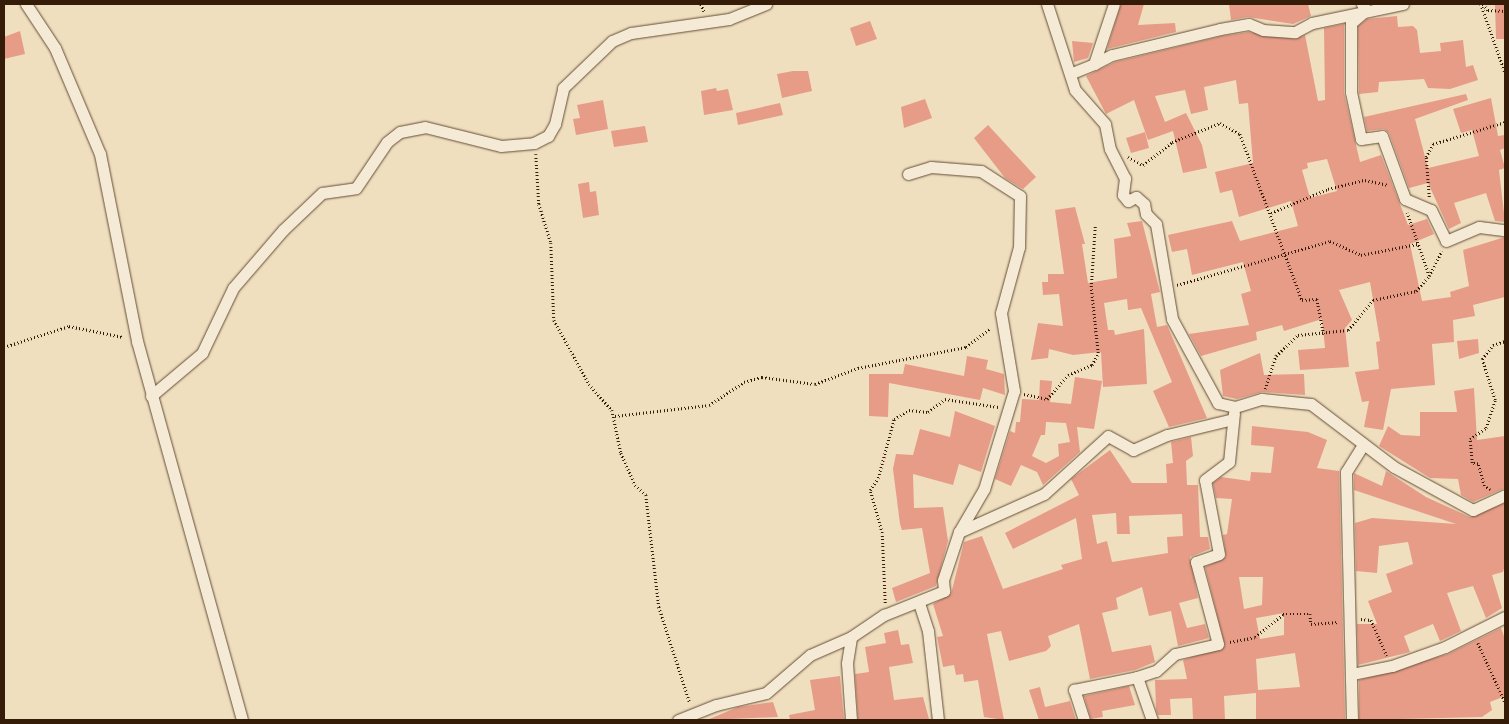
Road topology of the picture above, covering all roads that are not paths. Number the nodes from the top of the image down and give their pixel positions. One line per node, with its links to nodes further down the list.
1 (26, 4): 11 (street)
2 (766, 4): 11 (street)
3 (1047, 4): 8 (street)
4 (1114, 4): 7 (street)
5 (1403, 4): 6 (street)
6 (1364, 7): 7 (street); 10 (street)
7 (1094, 64): 8 (street)
8 (1072, 74): 12 (street)
9 (908, 174): 16 (street)
10 (1505, 230)
11 (151, 396): 22 (street)
12 (1235, 406): 13 (street); 14 (street)
13 (1233, 418): 16 (street); 21 (street)
14 (1362, 446): 15 (street); 20 (street)
15 (1503, 496)
16 (959, 532): 17 (street)
17 (919, 603): 19 (street); 25 (street)
18 (1505, 616): 20 (street)
19 (851, 637): 23 (street); 24 (street)
20 (1352, 674): 28 (street)
21 (1137, 678): 26 (street); 27 (street)
22 (242, 720)
23 (678, 720)
24 (851, 720)
25 (938, 720)
26 (1084, 720)
27 (1152, 720)
28 (1352, 720)

